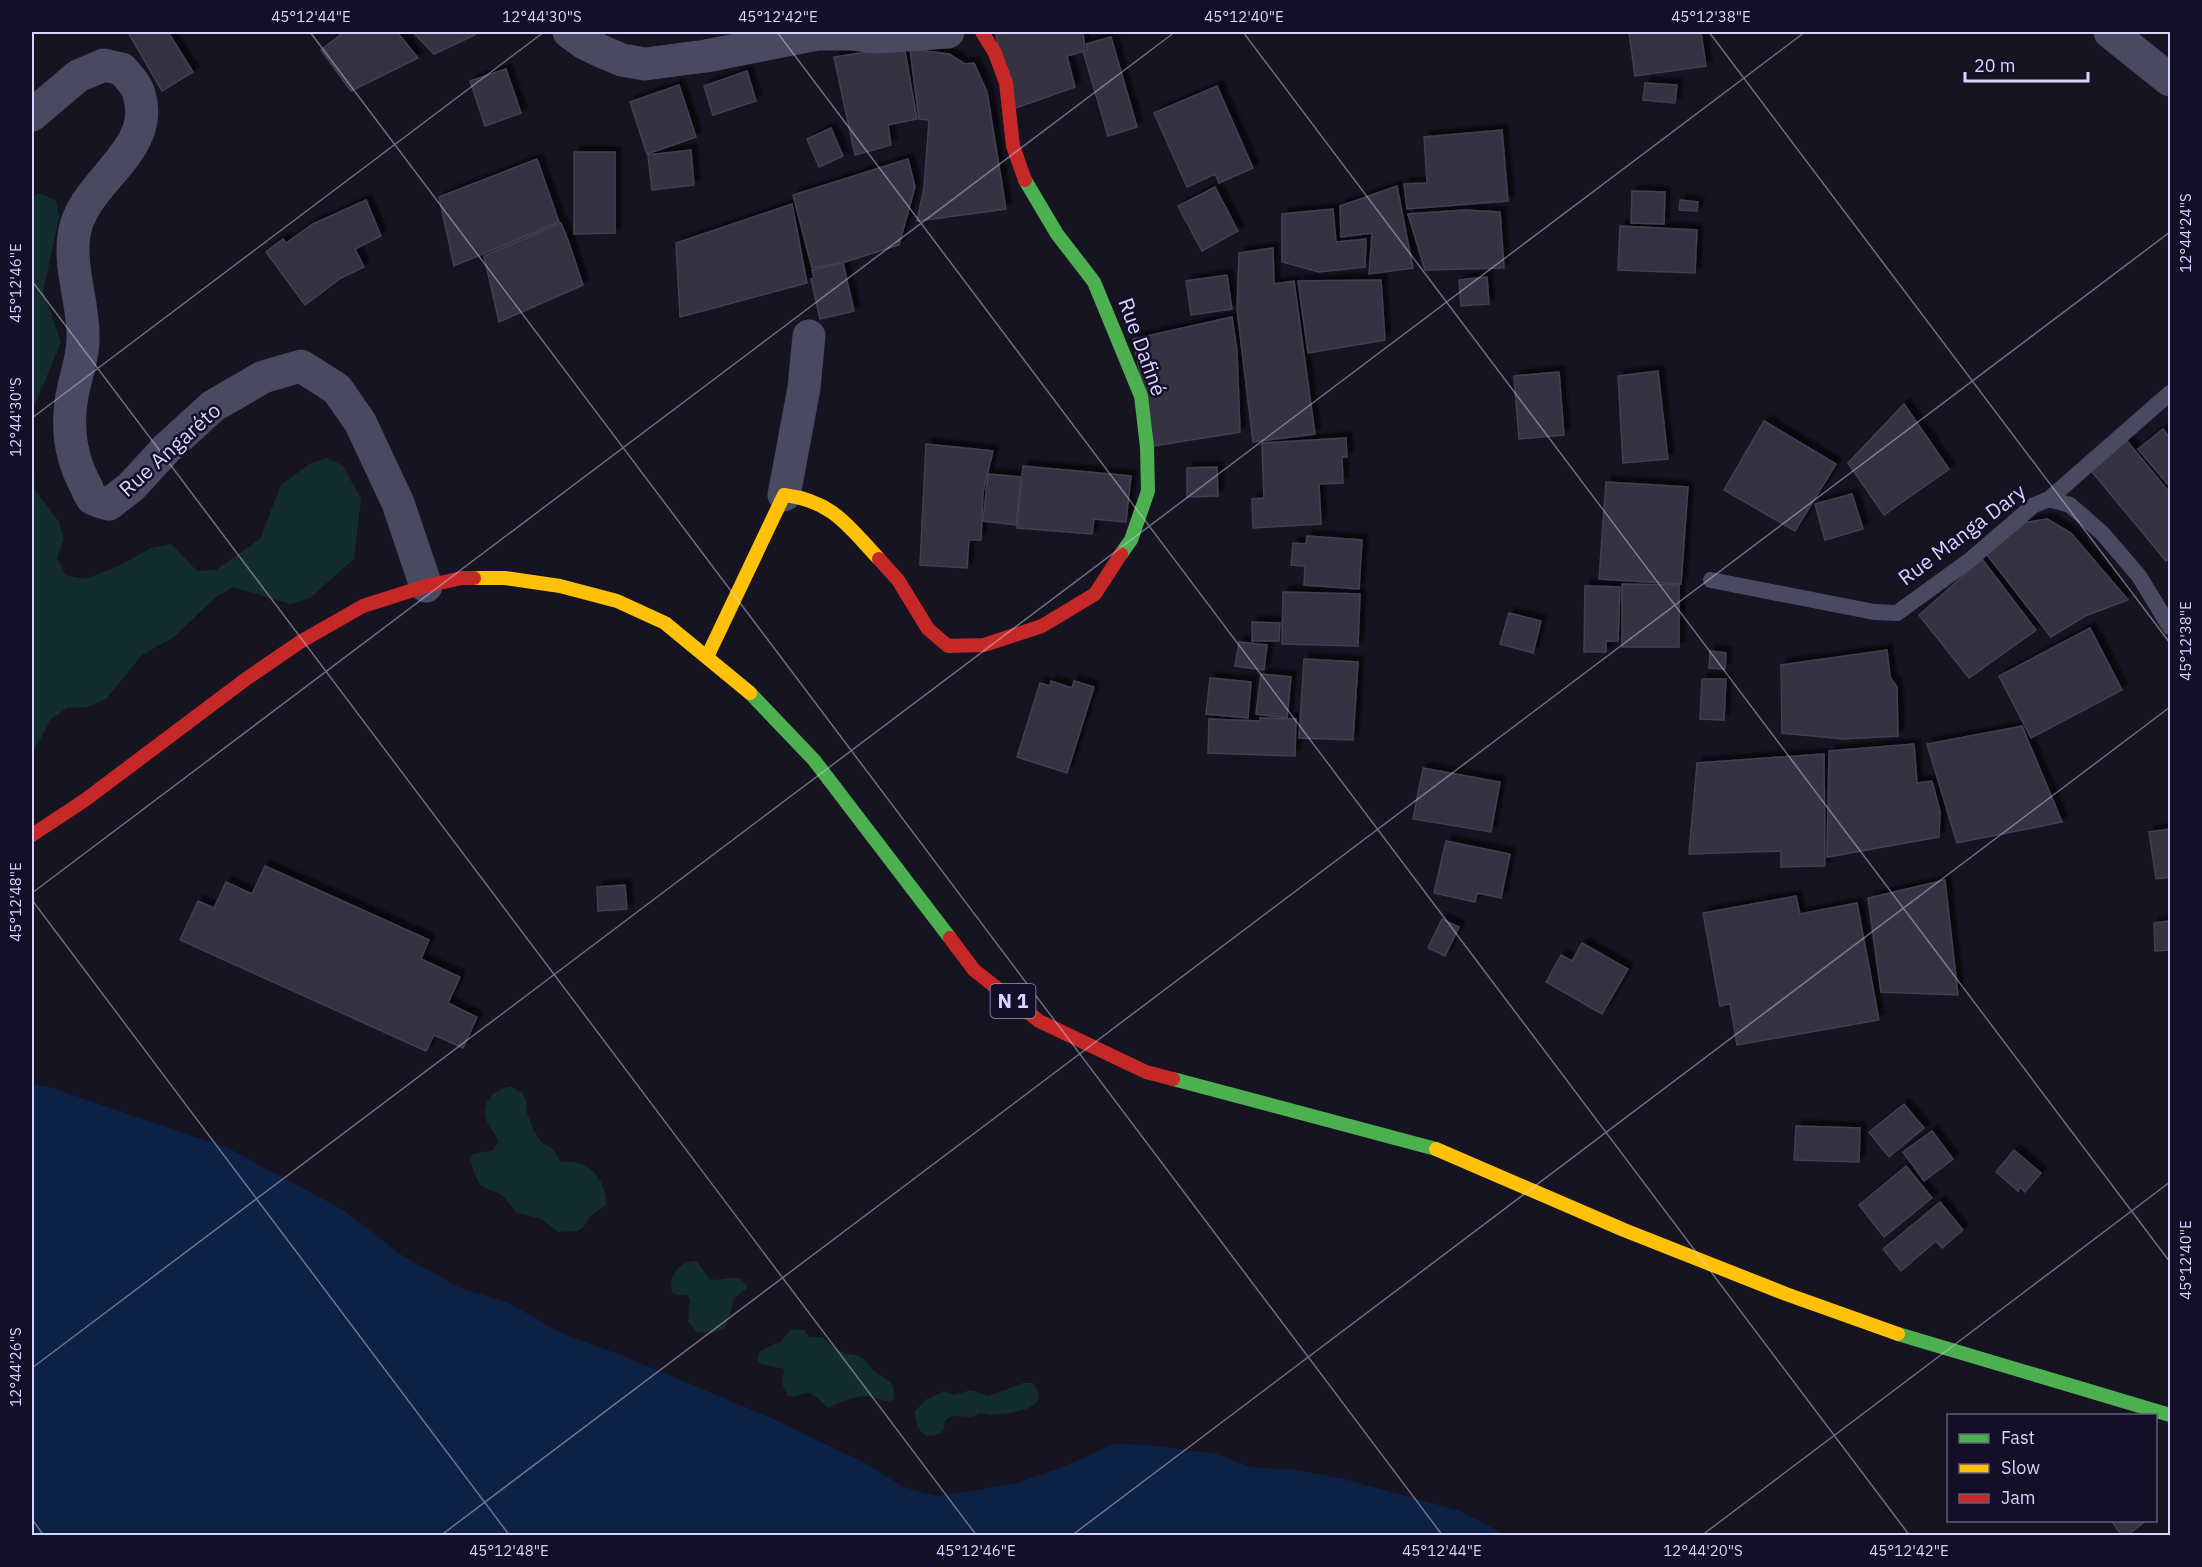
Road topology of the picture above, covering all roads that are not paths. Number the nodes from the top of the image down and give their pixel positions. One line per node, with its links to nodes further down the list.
1 (569, 32): 2 (street)
2 (948, 32)
3 (982, 32): 9 (main road, Rue Dafiné)
4 (2110, 32): 5 (street)
5 (2170, 80)
6 (32, 115): 12 (street, Rue Angaréto)
7 (809, 336): 9 (street)
8 (2170, 393): 10 (lane, Rue Manga Dary)
9 (784, 495): 14 (main road)
10 (2049, 499): 11 (lane, Rue Manga Dary); 13 (lane)
11 (1711, 580)
12 (426, 586): 14 (main road, N 1); 15 (main road, N 1)
13 (2170, 627)
14 (707, 657): 16 (main road, N 1)
15 (32, 835)
16 (2170, 1415)

